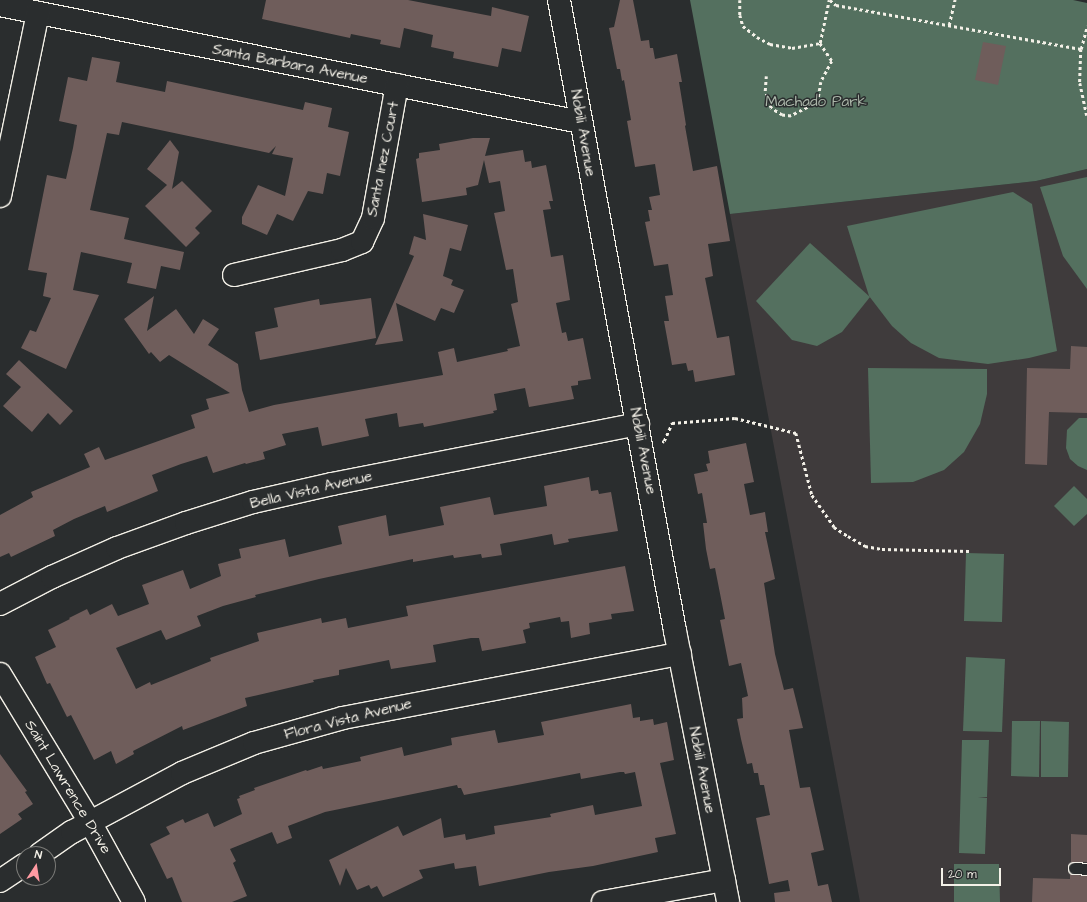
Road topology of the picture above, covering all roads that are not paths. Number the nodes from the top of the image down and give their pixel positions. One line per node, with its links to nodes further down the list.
1 (559, 0): 5 (street, Nobili Avenue)
2 (0, 5): 3 (street, Santa Barbara Avenue)
3 (38, 13): 4 (street, Santa Barbara Avenue); 6 (street)
4 (397, 85): 5 (street, Santa Barbara Avenue); 7 (street, Santa Inez Court)
5 (580, 122): 8 (street, Nobili Avenue)
6 (0, 196)
7 (234, 275)
8 (638, 424): 9 (street, Bella Vista Avenue); 10 (street, Nobili Avenue)
9 (0, 604)
10 (680, 654): 12 (street, Flora Vista Avenue); 17 (street, Nobili Avenue)
11 (0, 674): 12 (street, Saint Lawrence Drive)
12 (90, 822): 13 (street, Flora Vista Avenue); 19 (street, Saint Lawrence Drive)
13 (52, 846)
14 (1074, 868): 15 (lane)
15 (1087, 869)
16 (16, 870): 18 (street)
17 (724, 880): 20 (street); 21 (street, Nobili Avenue)
18 (0, 881)
19 (134, 902)
20 (603, 902)
21 (728, 902)

